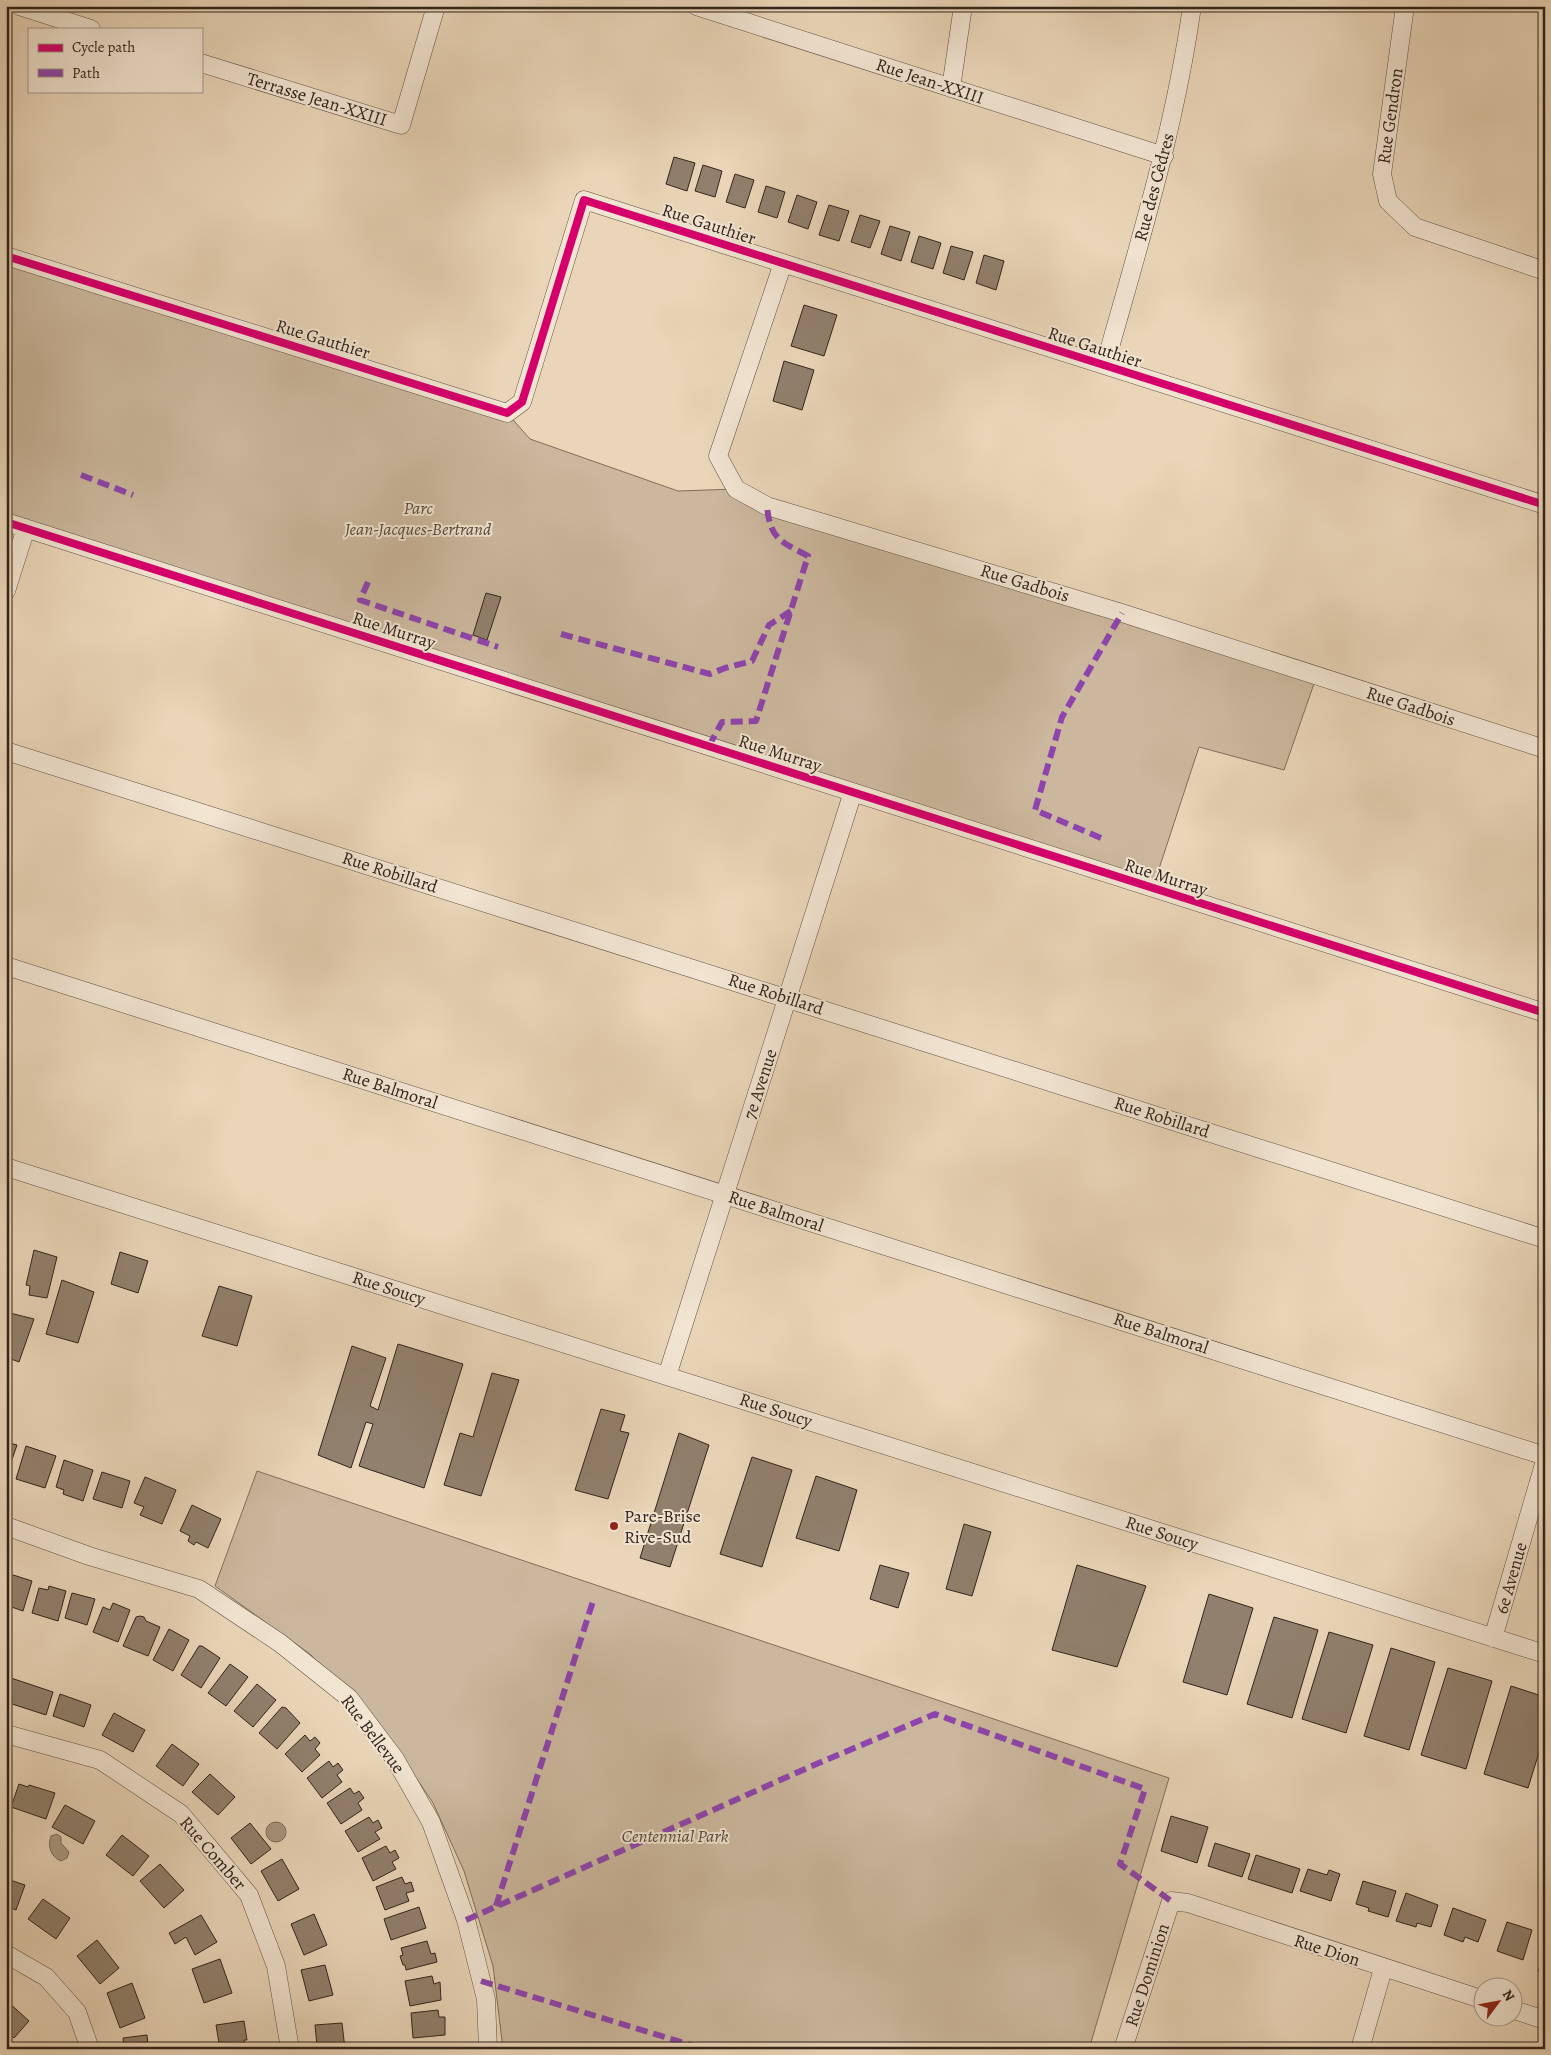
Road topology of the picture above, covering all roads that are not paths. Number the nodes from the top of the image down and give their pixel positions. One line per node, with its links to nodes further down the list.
1 (19, 6): 7 (street)
2 (436, 6): 8 (street, Terrasse Jean-XXIII)
3 (696, 6): 9 (street, Rue Jean-XXIII)
4 (963, 6): 9 (street)
5 (1192, 6): 10 (street, Rue des Cèdres)
6 (1405, 6): 13 (street, Rue Gendron)
7 (88, 28)
8 (202, 63)
9 (951, 88): 10 (street, Rue Jean-XXIII)
10 (1164, 156): 14 (street, Rue des Cèdres)
11 (6, 256): 12 (street, Rue Gauthier)
12 (783, 263): 14 (street, Rue Gauthier); 19 (street, Rue Gadbois)
13 (1545, 270)
14 (1105, 366): 15 (street, Rue Gauthier)
15 (1545, 506)
16 (6, 522): 17 (street, Rue Murray)
17 (26, 528): 18 (street); 21 (street, Rue Murray)
18 (6, 591)
19 (1545, 749)
20 (6, 750): 23 (street, Rue Robillard)
21 (853, 792): 23 (street, 7e Avenue); 24 (street, Rue Murray)
22 (6, 966): 26 (street, Rue Balmoral)
23 (787, 998): 26 (street, 7e Avenue); 27 (street, Rue Robillard)
24 (1545, 1013)
25 (6, 1167): 28 (street, Rue Soucy)
26 (725, 1194): 28 (street, 7e Avenue); 29 (street, Rue Balmoral)
27 (1545, 1239)
28 (666, 1376): 32 (street, Rue Soucy)
29 (1545, 1456)
30 (1545, 1461): 32 (street, 6e Avenue)
31 (6, 1526): 43 (street, Rue Bellevue)
32 (1493, 1638): 33 (street, Rue Soucy)
33 (1545, 1654)
34 (6, 1734): 42 (street, Rue Comber)
35 (1171, 1901): 37 (street, Rue Dion); 44 (street, Rue Dominion)
36 (6, 1954): 41 (street)
37 (1383, 1969): 38 (street, Rue Dion); 45 (street)
38 (1474, 1997)
39 (1524, 2013): 40 (street)
40 (1545, 2020)
41 (90, 2049)
42 (290, 2049)
43 (488, 2049)
44 (1123, 2049)
45 (1360, 2049)

